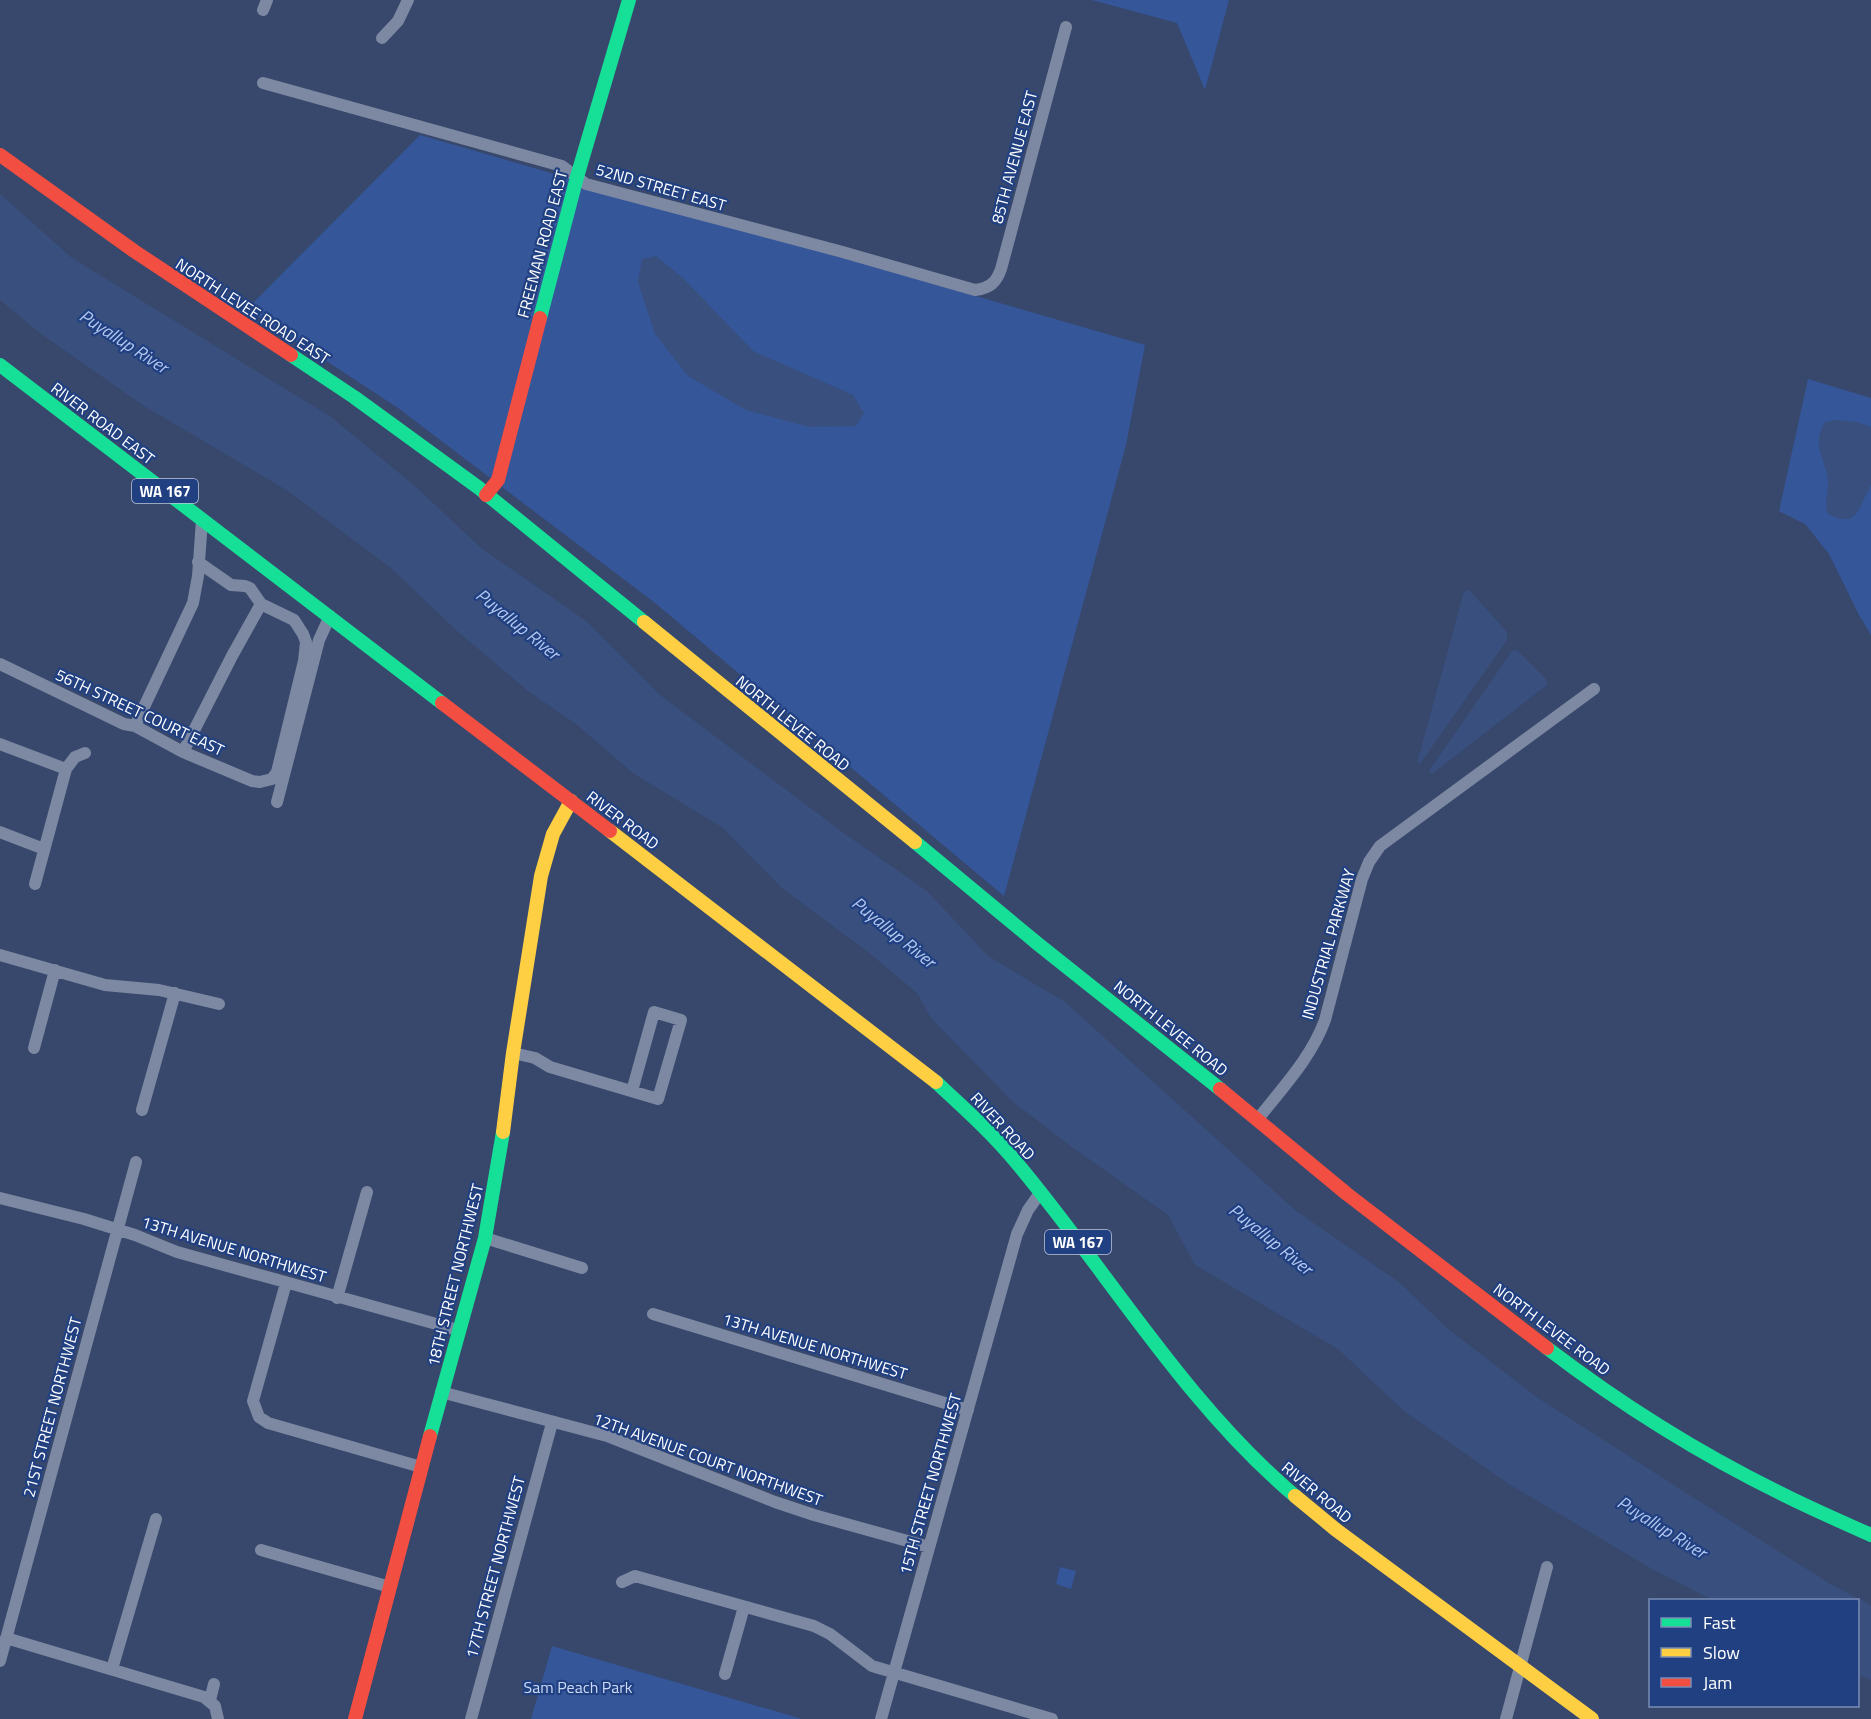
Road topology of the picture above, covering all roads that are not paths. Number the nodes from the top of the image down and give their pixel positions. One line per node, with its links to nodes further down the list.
1 (408, 0): 4 (street)
2 (629, 0): 7 (street, FREEMAN ROAD EAST)
3 (1066, 27): 8 (street, 85TH AVENUE EAST)
4 (382, 38)
5 (263, 83): 7 (street, 52ND STREET EAST)
6 (0, 155): 10 (street, NORTH LEVEE ROAD EAST)
7 (577, 177): 8 (street, 52ND STREET EAST); 10 (street, FREEMAN ROAD EAST)
8 (986, 289)
9 (0, 365): 11 (street, RIVER ROAD EAST / WA 167)
10 (486, 495): 35 (street, NORTH LEVEE ROAD)
11 (202, 520): 12 (street); 14 (street, RIVER ROAD EAST / WA 167)
12 (198, 562): 13 (street); 17 (street)
13 (261, 604): 19 (street); 19 (street, 56TH STREET COURT EAST)
14 (330, 616): 22 (street, RIVER ROAD / WA 167); 23 (street)
15 (0, 664): 17 (street, 56TH STREET COURT EAST)
16 (1594, 689): 35 (street, INDUSTRIAL PARKWAY)
17 (135, 726): 19 (street, 56TH STREET COURT EAST)
18 (0, 744): 21 (street)
19 (183, 752)
20 (85, 753): 21 (street)
21 (66, 769): 25 (street)
22 (571, 801): 32 (street, 18TH STREET NORTHWEST); 38 (street, RIVER ROAD / WA 167)
23 (277, 802)
24 (0, 832): 25 (street)
25 (44, 849): 26 (street)
26 (35, 884)
27 (0, 955): 28 (street)
28 (55, 970): 29 (street); 31 (street)
29 (175, 993): 30 (street); 34 (street)
30 (219, 1004)
31 (34, 1048)
32 (513, 1053): 33 (street); 41 (street, 18TH STREET NORTHWEST)
33 (632, 1091): 33 (street)
34 (142, 1110)
35 (1258, 1119): 52 (street, NORTH LEVEE ROAD)
36 (136, 1162): 40 (street, 21ST STREET NORTHWEST)
37 (367, 1192): 44 (street)
38 (1040, 1193): 48 (street, 15TH STREET NORTHWEST); 61 (street, RIVER ROAD / WA 167)
39 (0, 1198): 40 (street, 13TH AVENUE NORTHWEST)
40 (116, 1230): 43 (street, 13TH AVENUE NORTHWEST); 59 (street, 21ST STREET NORTHWEST)
41 (484, 1238): 42 (street); 46 (street, 18TH STREET NORTHWEST)
42 (582, 1268)
43 (286, 1283): 44 (street, 13TH AVENUE NORTHWEST); 50 (street)
44 (337, 1298): 46 (street, 13TH AVENUE NORTHWEST)
45 (653, 1314): 48 (street, 13TH AVENUE NORTHWEST)
46 (458, 1330): 47 (street, 18TH STREET NORTHWEST)
47 (441, 1392): 49 (street, 12TH AVENUE COURT NORTHWEST); 50 (street, 18TH STREET NORTHWEST)
48 (968, 1410): 53 (street, 15TH STREET NORTHWEST)
49 (552, 1423): 53 (street, 12TH AVENUE COURT NORTHWEST); 68 (street, 17TH STREET NORTHWEST)
50 (421, 1467): 57 (street, 18TH STREET NORTHWEST)
51 (156, 1519): 62 (street)
52 (1871, 1535)
53 (929, 1547): 64 (street, 15TH STREET NORTHWEST)
54 (261, 1550): 57 (street)
55 (1547, 1567): 61 (street)
56 (622, 1582): 58 (street)
57 (390, 1587): 67 (street, 18TH STREET NORTHWEST)
58 (744, 1607): 63 (street); 64 (street)
59 (6, 1638): 60 (street, 21ST STREET NORTHWEST); 62 (street)
60 (0, 1661)
61 (1520, 1666): 71 (street); 72 (street, RIVER ROAD / WA 167)
62 (112, 1669): 66 (street)
63 (725, 1674)
64 (894, 1674): 69 (street, 15TH STREET NORTHWEST); 70 (street)
65 (214, 1684): 66 (street)
66 (215, 1710)
67 (355, 1719)
68 (471, 1719)
69 (881, 1719)
70 (1052, 1719)
71 (1506, 1719)
72 (1593, 1719)

